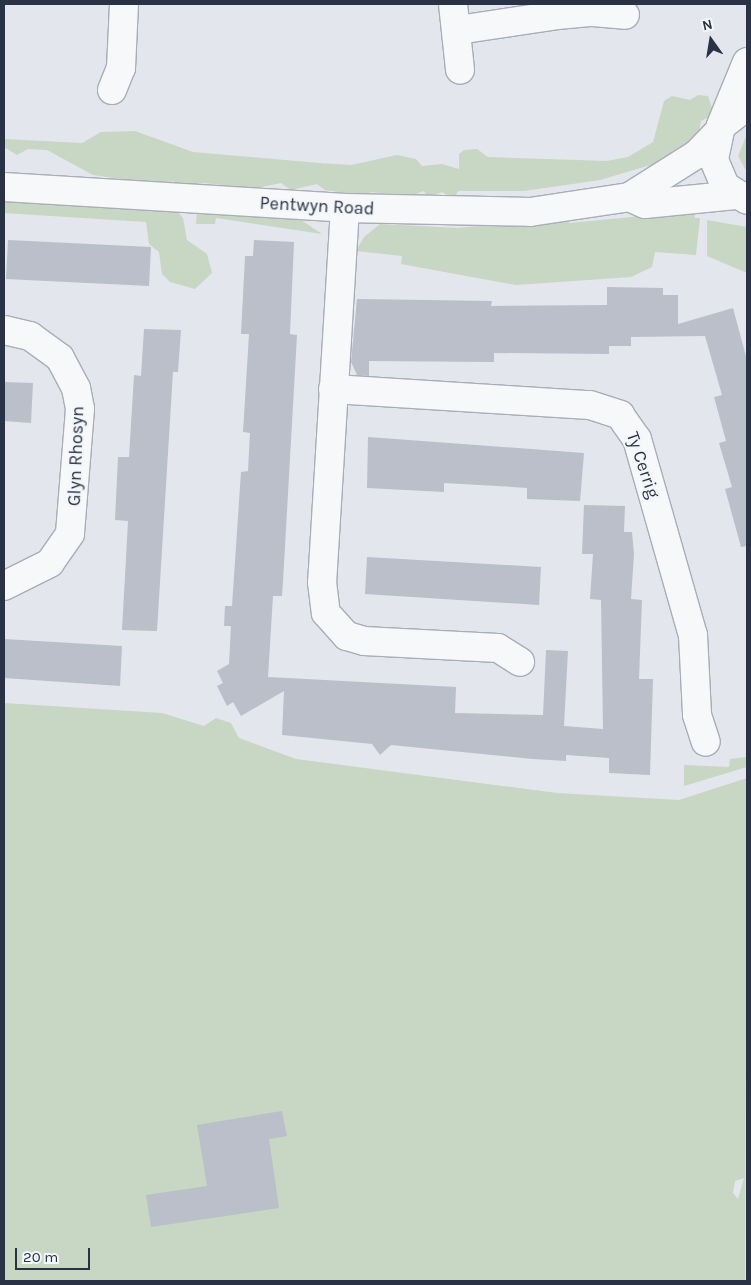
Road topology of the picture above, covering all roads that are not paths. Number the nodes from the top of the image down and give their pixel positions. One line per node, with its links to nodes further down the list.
1 (124, 4): 7 (street)
2 (452, 4): 4 (street)
3 (625, 16): 4 (street)
4 (458, 30): 6 (street)
5 (747, 62): 9 (street)
6 (460, 70)
7 (112, 90)
8 (747, 106): 9 (street, Pentwyn Road)
9 (719, 129): 11 (street, Pentwyn Road); 12 (street, Pentwyn Road)
10 (4, 186): 13 (street, Pentwyn Road)
11 (629, 198): 12 (street, Pentwyn Road); 13 (street, Pentwyn Road)
12 (742, 199)
13 (345, 208): 15 (street)
14 (4, 330): 16 (street, Glyn Rhosyn)
15 (333, 390): 17 (street); 18 (street, Ty Cerrig)
16 (4, 586)
17 (520, 662)
18 (706, 742)

